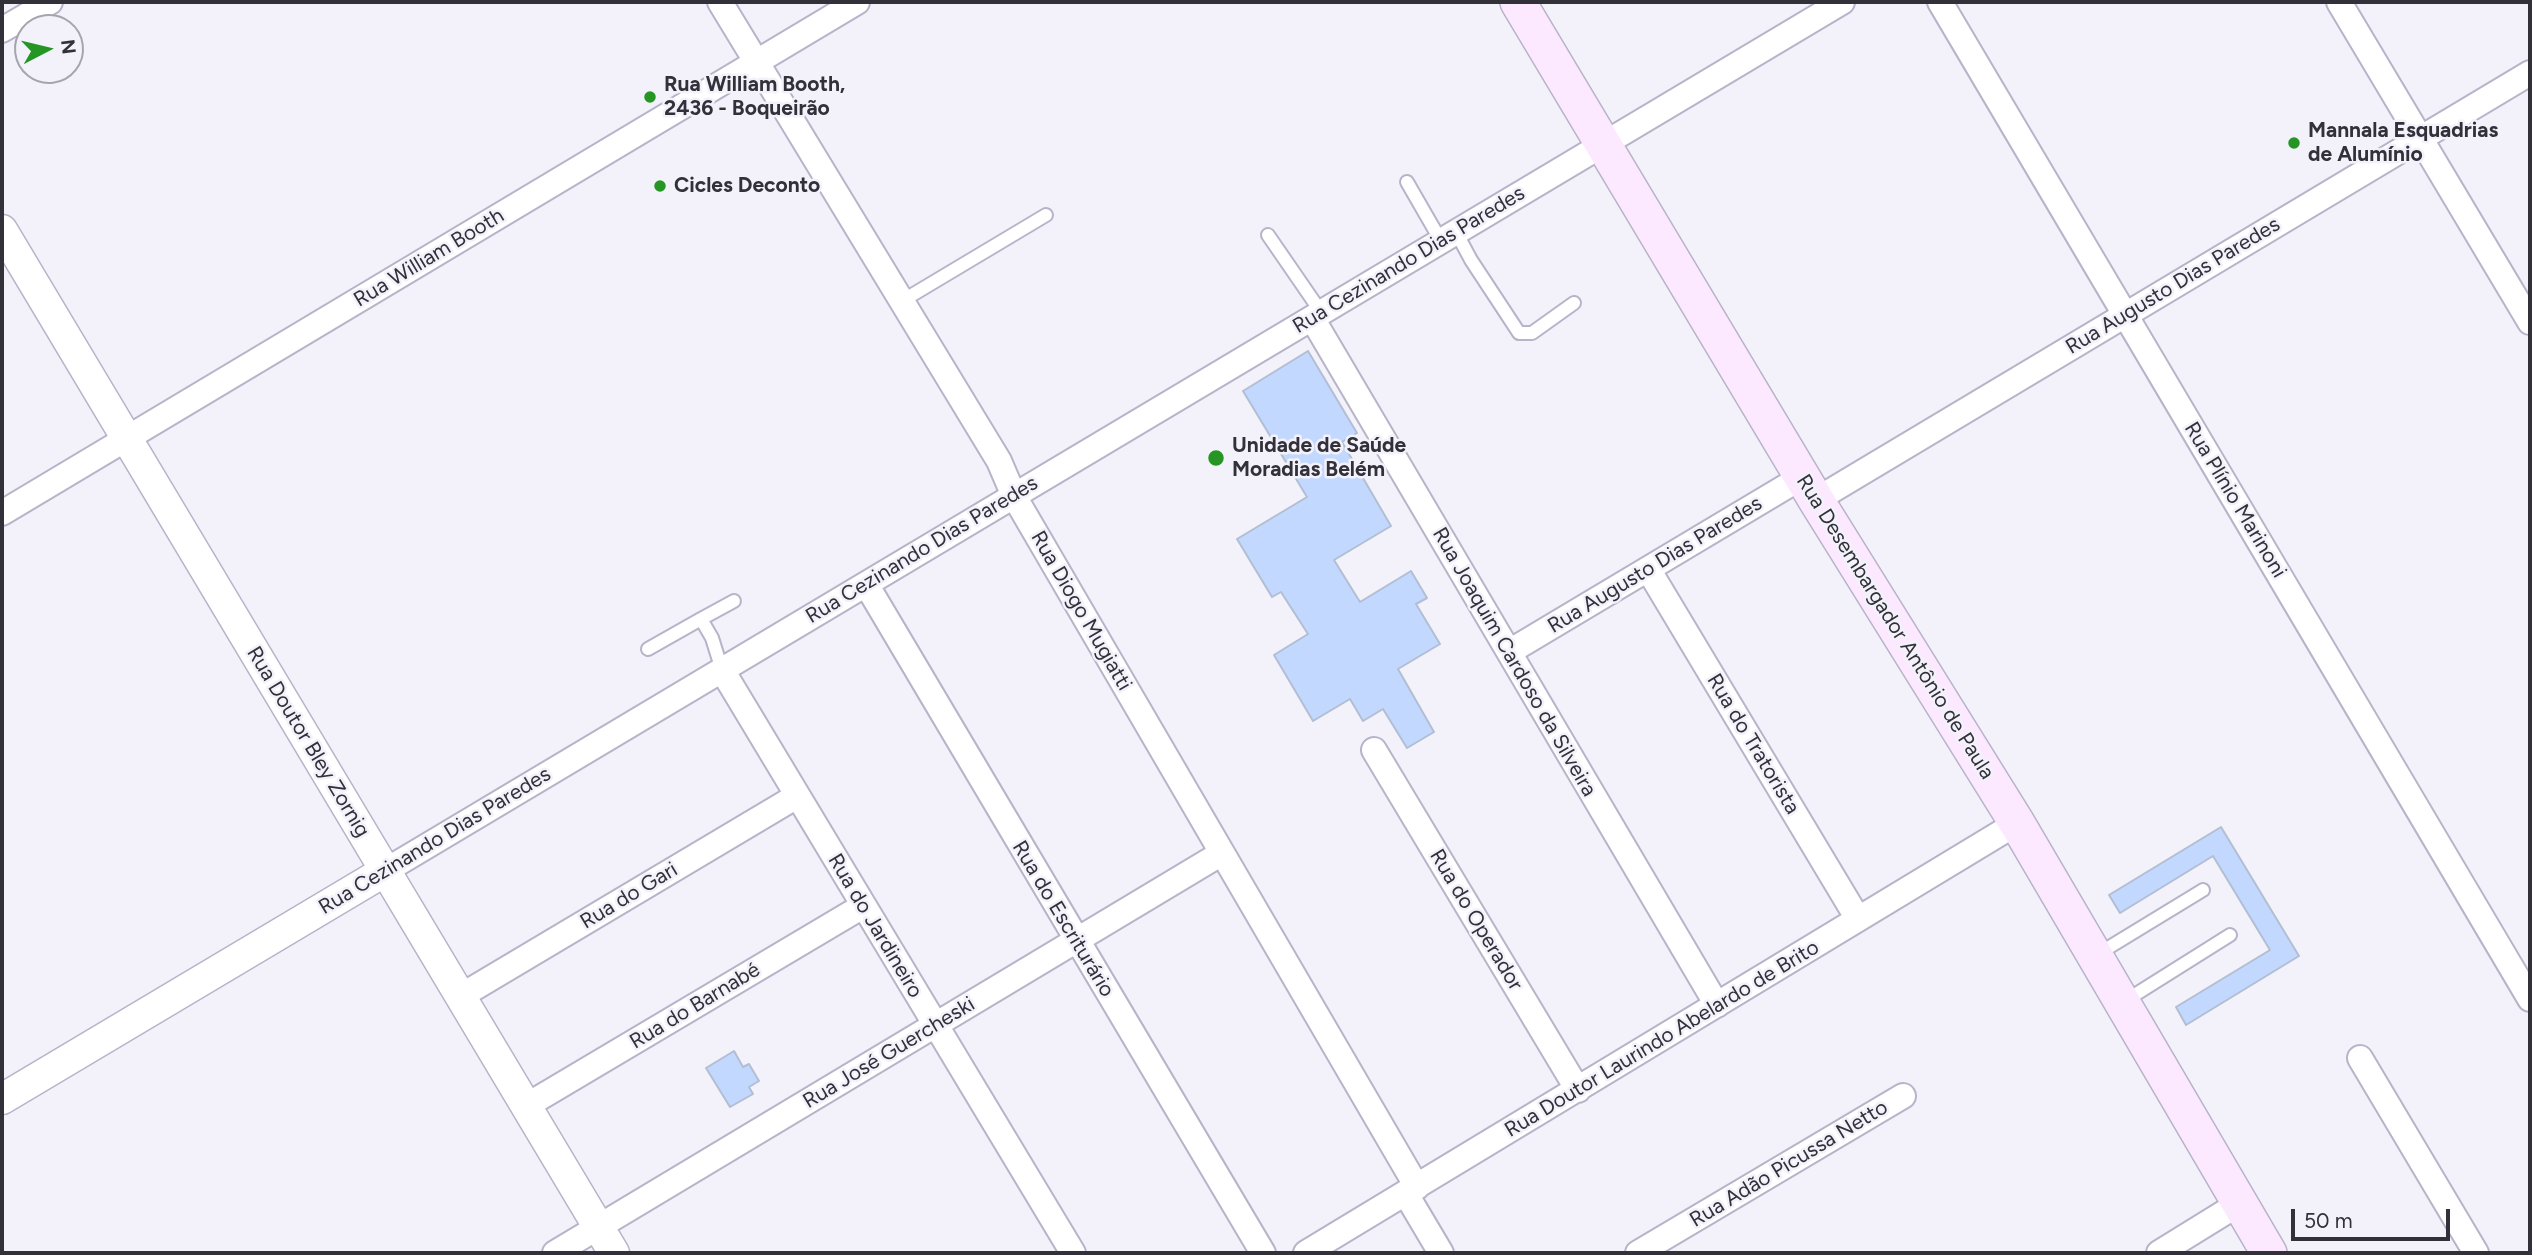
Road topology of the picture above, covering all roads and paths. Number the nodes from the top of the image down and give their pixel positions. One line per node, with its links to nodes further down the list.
1 (50, 2): 8 (street)
2 (720, 2): 9 (street, Rua Diogo Mugiatti)
3 (857, 2): 9 (street, Rua William Booth)
4 (1518, 2): 12 (main road, Rua Desembargador Antônio de Paula)
5 (1842, 2): 12 (street, Rua Cezinando Dias Paredes)
6 (1940, 2): 21 (street, Rua Plínio Marinoni)
7 (2339, 2): 11 (street)
8 (2, 30)
9 (756, 62): 18 (street, Rua Diogo Mugiatti); 23 (street, Rua William Booth)
10 (2530, 73): 11 (street, Rua Augusto Dias Paredes)
11 (2421, 138): 21 (street, Rua Augusto Dias Paredes); 22 (street)
12 (1603, 144): 17 (street, Rua Cezinando Dias Paredes); 24 (main road, Rua Desembargador Antônio de Paula)
13 (1408, 182): 17 (lane)
14 (1046, 215): 18 (lane)
15 (2, 230): 23 (street, Rua Doutor Bley Zornig)
16 (1268, 235): 20 (lane)
17 (1448, 237): 19 (lane); 20 (street, Rua Cezinando Dias Paredes)
18 (902, 301): 25 (street, Rua Diogo Mugiatti)
19 (1574, 303)
20 (1317, 315): 25 (street, Rua Cezinando Dias Paredes); 32 (street, Rua Joaquim Cardoso da Silveira)
21 (2126, 315): 24 (street, Rua Augusto Dias Paredes); 46 (street, Rua Plínio Marinoni)
22 (2530, 322)
23 (127, 439): 26 (street, Rua William Booth); 38 (street, Rua Doutor Bley Zornig)
24 (1809, 489): 27 (street, Rua Augusto Dias Paredes); 36 (main road, Rua Desembargador Antônio de Paula)
25 (1014, 496): 28 (street, Rua Cezinando Dias Paredes); 37 (street, Rua Diogo Mugiatti)
26 (2, 513)
27 (1648, 569): 32 (street, Rua Augusto Dias Paredes); 41 (street, Rua do Tratorista)
28 (866, 584): 33 (street, Rua Cezinando Dias Paredes); 43 (street, Rua do Escriturário)
29 (734, 601): 30 (lane)
30 (701, 619): 31 (lane); 33 (lane)
31 (648, 649)
32 (1508, 652): 48 (street, Rua Joaquim Cardoso da Silveira)
33 (722, 670): 35 (street, Rua do Jardineiro); 38 (street, Rua Cezinando Dias Paredes)
34 (1374, 750): 51 (street, Rua do Operador)
35 (797, 796): 40 (street, Rua do Jardineiro); 45 (street, Rua do Gari)
36 (2017, 824): 41 (street, Rua Doutor Laurindo Abelardo de Brito); 44 (main road, Rua Desembargador Antônio de Paula)
37 (1222, 853): 43 (street, Rua José Guercheski); 55 (street, Rua Diogo Mugiatti)
38 (385, 871): 45 (street, Rua Doutor Bley Zornig); 53 (street, Rua Cezinando Dias Paredes)
39 (2203, 890): 44 (lane)
40 (863, 906): 49 (street, Rua do Jardineiro); 54 (street, Rua do Barnabé)
41 (1858, 919): 48 (street, Rua Doutor Laurindo Abelardo de Brito)
42 (2230, 935): 47 (lane)
43 (1076, 941): 49 (street, Rua José Guercheski); 61 (street, Rua do Escriturário)
44 (2095, 956): 47 (main road, Rua Desembargador Antônio de Paula)
45 (461, 996): 54 (street, Rua Doutor Bley Zornig)
46 (2530, 999)
47 (2122, 1003): 56 (main road, Rua Desembargador Antônio de Paula)
48 (1717, 1005): 51 (street, Rua Doutor Laurindo Abelardo de Brito)
49 (934, 1025): 57 (street, Rua José Guercheski); 60 (street, Rua do Jardineiro)
50 (2360, 1058): 67 (street)
51 (1578, 1090): 55 (street, Rua Doutor Laurindo Abelardo de Brito)
52 (1903, 1097): 64 (street, Rua Adão Picussa Netto)
53 (2, 1099)
54 (526, 1106): 57 (street, Rua Doutor Bley Zornig)
55 (1411, 1190): 62 (street, Rua Doutor Laurindo Abelardo de Brito); 63 (street, Rua Diogo Mugiatti)
56 (2240, 1203): 65 (street); 66 (main road, Rua Desembargador Antônio de Paula)
57 (599, 1227): 58 (street, Rua José Guercheski); 59 (street, Rua Doutor Bley Zornig)
58 (555, 1253)
59 (614, 1253)
60 (1073, 1253)
61 (1263, 1253)
62 (1306, 1253)
63 (1441, 1253)
64 (1638, 1253)
65 (2159, 1253)
66 (2269, 1253)
67 (2476, 1253)

